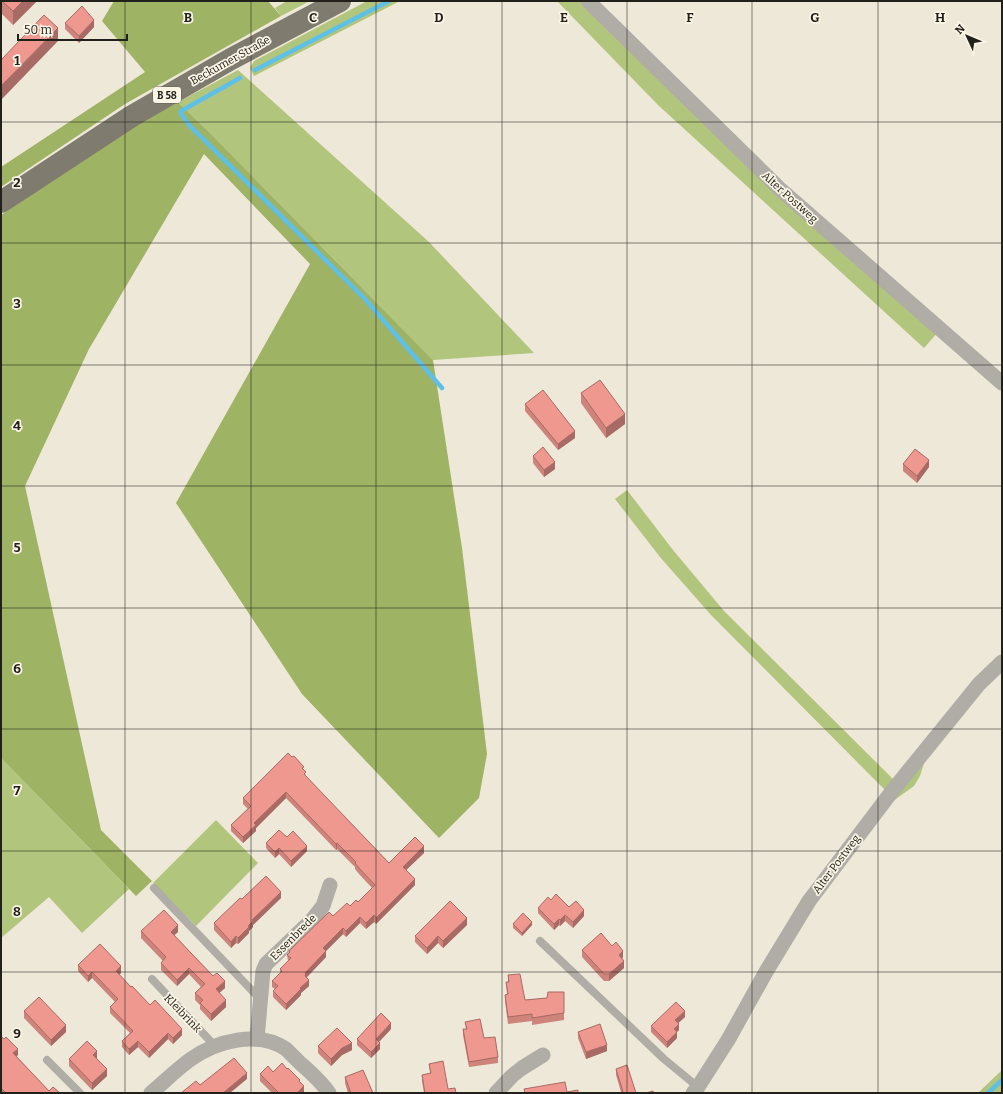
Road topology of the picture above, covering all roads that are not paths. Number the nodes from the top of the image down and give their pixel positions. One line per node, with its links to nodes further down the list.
1 (340, 1): 3 (main road, Beckumer Straße / B 58)
2 (588, 1): 4 (street, Alter Postweg)
3 (1, 202)
4 (1002, 383)
5 (1002, 662): 15 (street, Alter Postweg)
6 (330, 885): 10 (street, Essenbrede)
7 (154, 888): 10 (lane)
8 (540, 941): 15 (lane, Alter Postweg)
9 (152, 980): 12 (lane, Kleibrink)
10 (260, 999): 11 (street, Essenbrede)
11 (257, 1039): 12 (street); 18 (street)
12 (215, 1046): 17 (street)
13 (543, 1055): 19 (street)
14 (47, 1060): 16 (lane)
15 (696, 1090)
16 (80, 1093)
17 (151, 1093)
18 (328, 1093)
19 (496, 1093)

